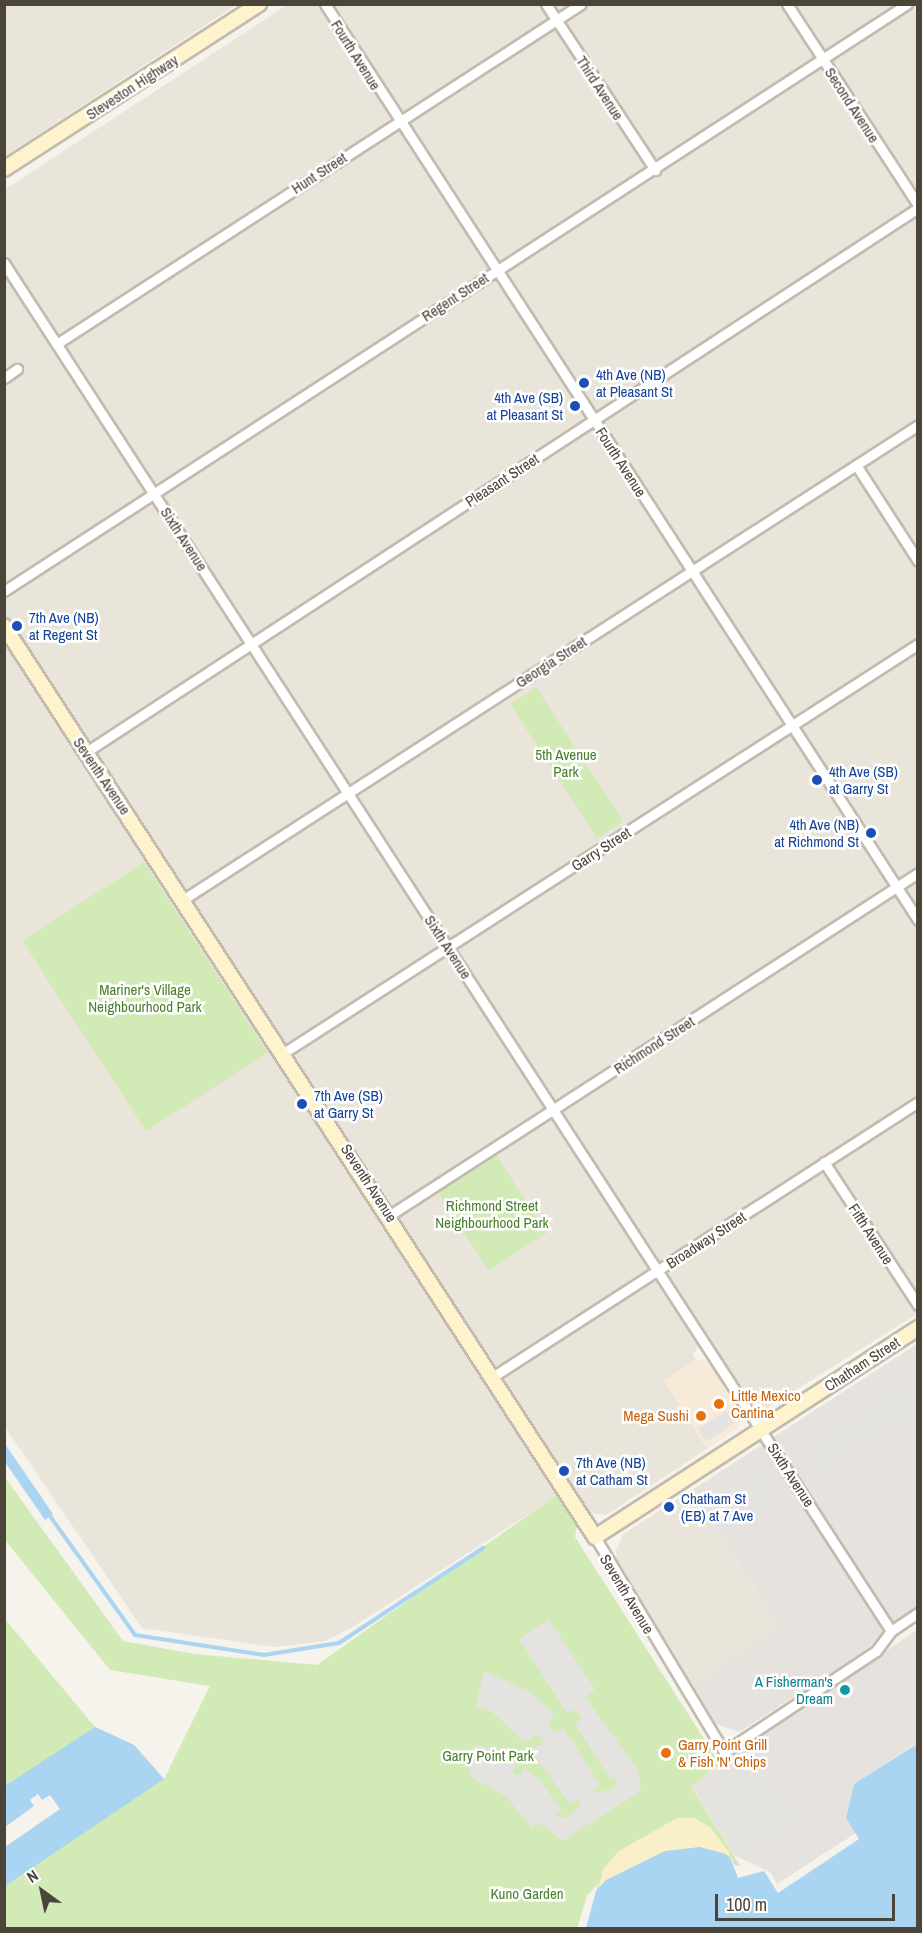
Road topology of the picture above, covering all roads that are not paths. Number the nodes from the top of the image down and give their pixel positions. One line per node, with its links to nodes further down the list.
1 (259, 4): 10 (street, Steveston Highway)
2 (325, 4): 9 (street, Fourth Avenue)
3 (546, 4): 7 (street, Third Avenue)
4 (581, 4): 7 (street, Hunt Street)
5 (787, 4): 8 (street, Second Avenue)
6 (907, 4): 8 (street, Regent Street)
7 (556, 20): 9 (street, Hunt Street); 11 (street, Third Avenue)
8 (822, 58): 11 (street, Regent Street); 12 (street, Second Avenue)
9 (399, 121): 14 (street, Fourth Avenue); 15 (street, Hunt Street)
10 (4, 169)
11 (655, 171): 14 (street, Regent Street)
12 (918, 207): 18 (street, Pleasant Street)
13 (4, 263): 15 (street, Sixth Avenue)
14 (497, 271): 18 (street, Fourth Avenue); 21 (street, Regent Street)
15 (58, 343): 21 (street, Sixth Avenue)
16 (17, 369): 17 (street)
17 (4, 378)
18 (594, 420): 23 (street, Fourth Avenue); 26 (street, Pleasant Street)
19 (918, 425): 20 (street, Georgia Street)
20 (856, 465): 22 (street); 23 (street, Georgia Street)
21 (153, 492): 24 (street, Regent Street); 26 (street, Sixth Avenue)
22 (918, 561)
23 (692, 570): 28 (street, Fourth Avenue); 30 (street, Georgia Street)
24 (4, 591)
25 (4, 626): 29 (street, Seventh Avenue)
26 (251, 642): 29 (street, Pleasant Street); 30 (street, Sixth Avenue)
27 (918, 644): 28 (street, Garry Street)
28 (792, 725): 32 (street, Fourth Avenue); 35 (street, Garry Street)
29 (86, 752): 33 (street, Seventh Avenue)
30 (348, 792): 33 (street, Georgia Street); 35 (street, Sixth Avenue)
31 (918, 873): 32 (street, Richmond Street)
32 (896, 887): 34 (street, Fourth Avenue); 38 (street, Richmond Street)
33 (184, 899): 36 (street, Seventh Avenue)
34 (918, 920)
35 (449, 948): 36 (street, Garry Street); 38 (street, Sixth Avenue)
36 (285, 1052): 40 (street, Seventh Avenue)
37 (918, 1102): 39 (street, Broadway Street)
38 (553, 1109): 40 (street, Richmond Street); 41 (street, Sixth Avenue)
39 (824, 1162): 41 (street, Broadway Street); 42 (street, Fifth Avenue)
40 (390, 1215): 44 (street, Seventh Avenue)
41 (659, 1271): 44 (street, Broadway Street); 45 (street, Sixth Avenue)
42 (918, 1305)
43 (918, 1328): 45 (street, Chatham Street)
44 (494, 1376): 46 (street, Seventh Avenue)
45 (761, 1430): 46 (street, Chatham Street); 48 (street, Sixth Avenue)
46 (595, 1537): 48 (street, Seventh Avenue)
47 (918, 1613): 48 (street)
48 (891, 1631)

